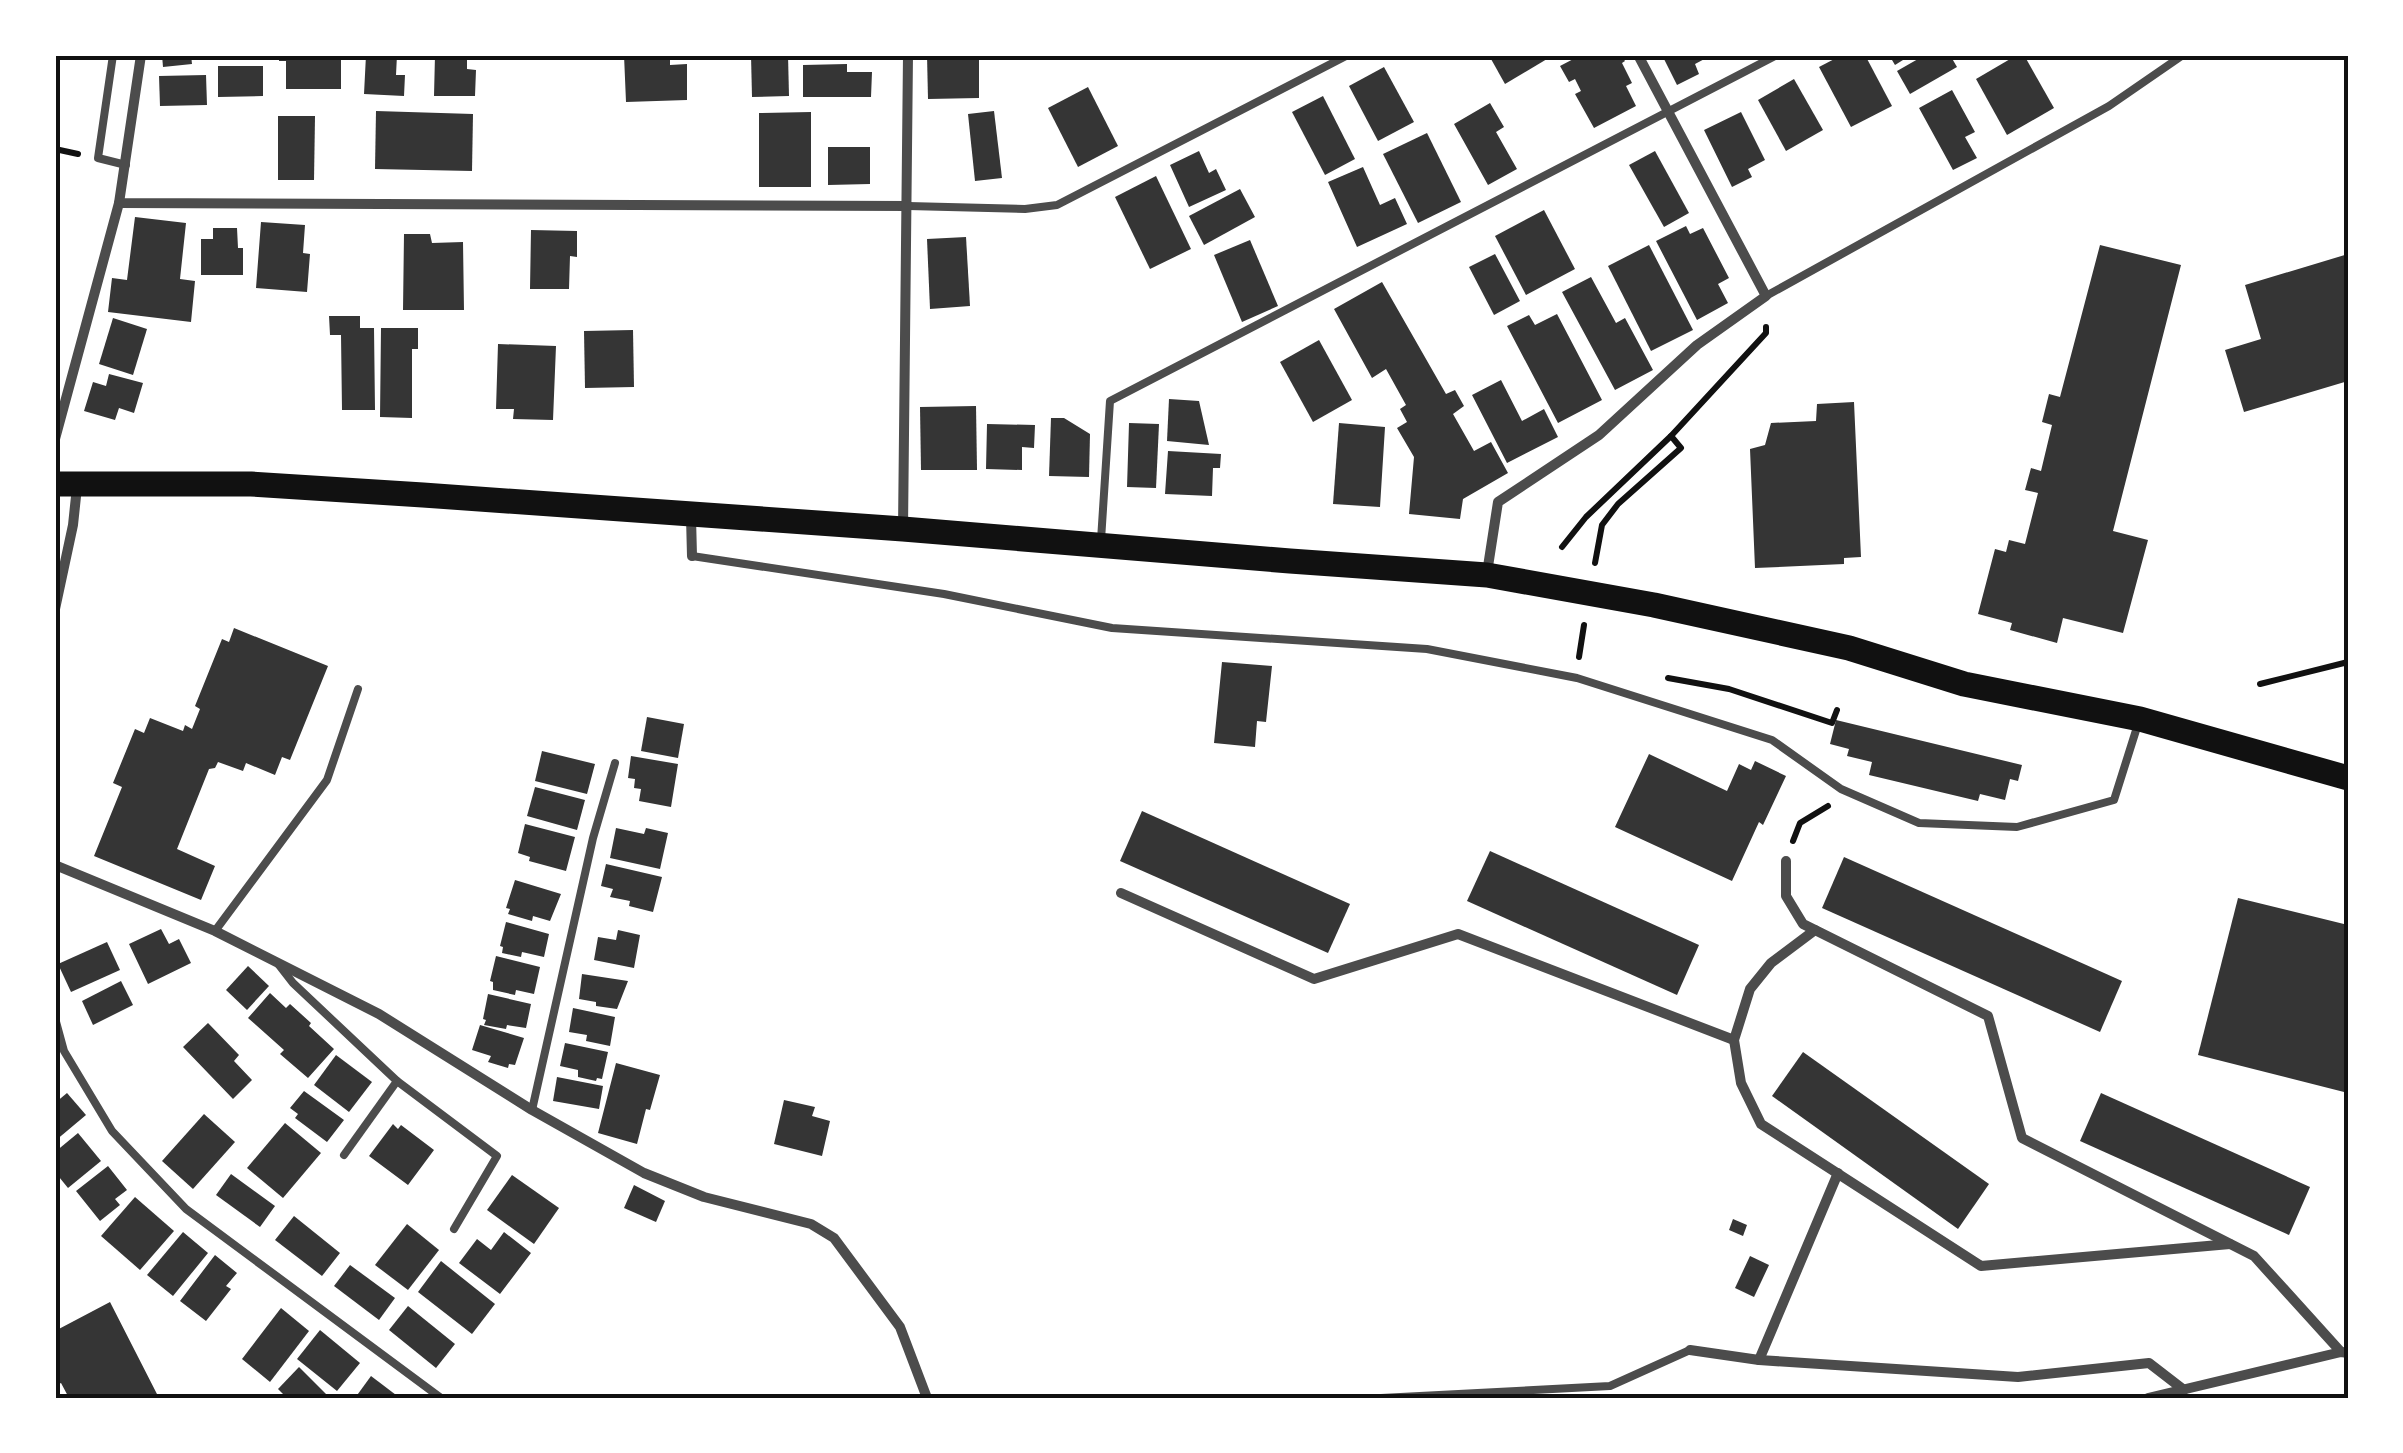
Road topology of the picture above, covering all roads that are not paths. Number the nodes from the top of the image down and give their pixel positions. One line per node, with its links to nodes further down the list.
1 (112, 55): 9 (lane)
2 (142, 55): 9 (street)
3 (908, 55): 11 (street)
4 (1348, 55): 11 (lane)
5 (1638, 55): 8 (street)
6 (1778, 55): 8 (lane)
7 (2184, 55): 12 (lane)
8 (1669, 113): 12 (street); 17 (lane)
9 (126, 165): 10 (street)
10 (119, 203): 11 (street); 13 (street)
11 (908, 206): 16 (street)
12 (1766, 296): 19 (street)
13 (55, 439)
14 (66, 483): 15 (main road); 20 (street)
15 (691, 513): 16 (main road); 18 (street)
16 (903, 528): 17 (main road)
17 (1101, 545): 19 (main road)
18 (692, 556): 22 (lane)
19 (1487, 575): 22 (main road)
20 (55, 609)
21 (358, 689): 29 (lane)
22 (2140, 720): 24 (main road)
23 (615, 763): 34 (lane)
24 (2348, 778)
25 (1786, 862): 28 (street)
26 (55, 864): 29 (street)
27 (1122, 894): 32 (street)
28 (1816, 930): 32 (street); 38 (street)
29 (215, 931): 30 (street)
30 (275, 961): 33 (lane); 34 (street)
31 (55, 1018): 43 (lane)
32 (1734, 1040): 36 (street)
33 (397, 1081): 35 (lane); 37 (lane)
34 (532, 1110): 44 (street)
35 (344, 1155)
36 (1838, 1173): 38 (street); 41 (street)
37 (454, 1230)
38 (2231, 1244): 40 (street)
39 (1690, 1350): 41 (street); 45 (lane)
40 (2344, 1353): 42 (street)
41 (1759, 1360): 42 (street)
42 (2184, 1390): 46 (street)
43 (441, 1398)
44 (927, 1398)
45 (1381, 1398)
46 (2148, 1398)

